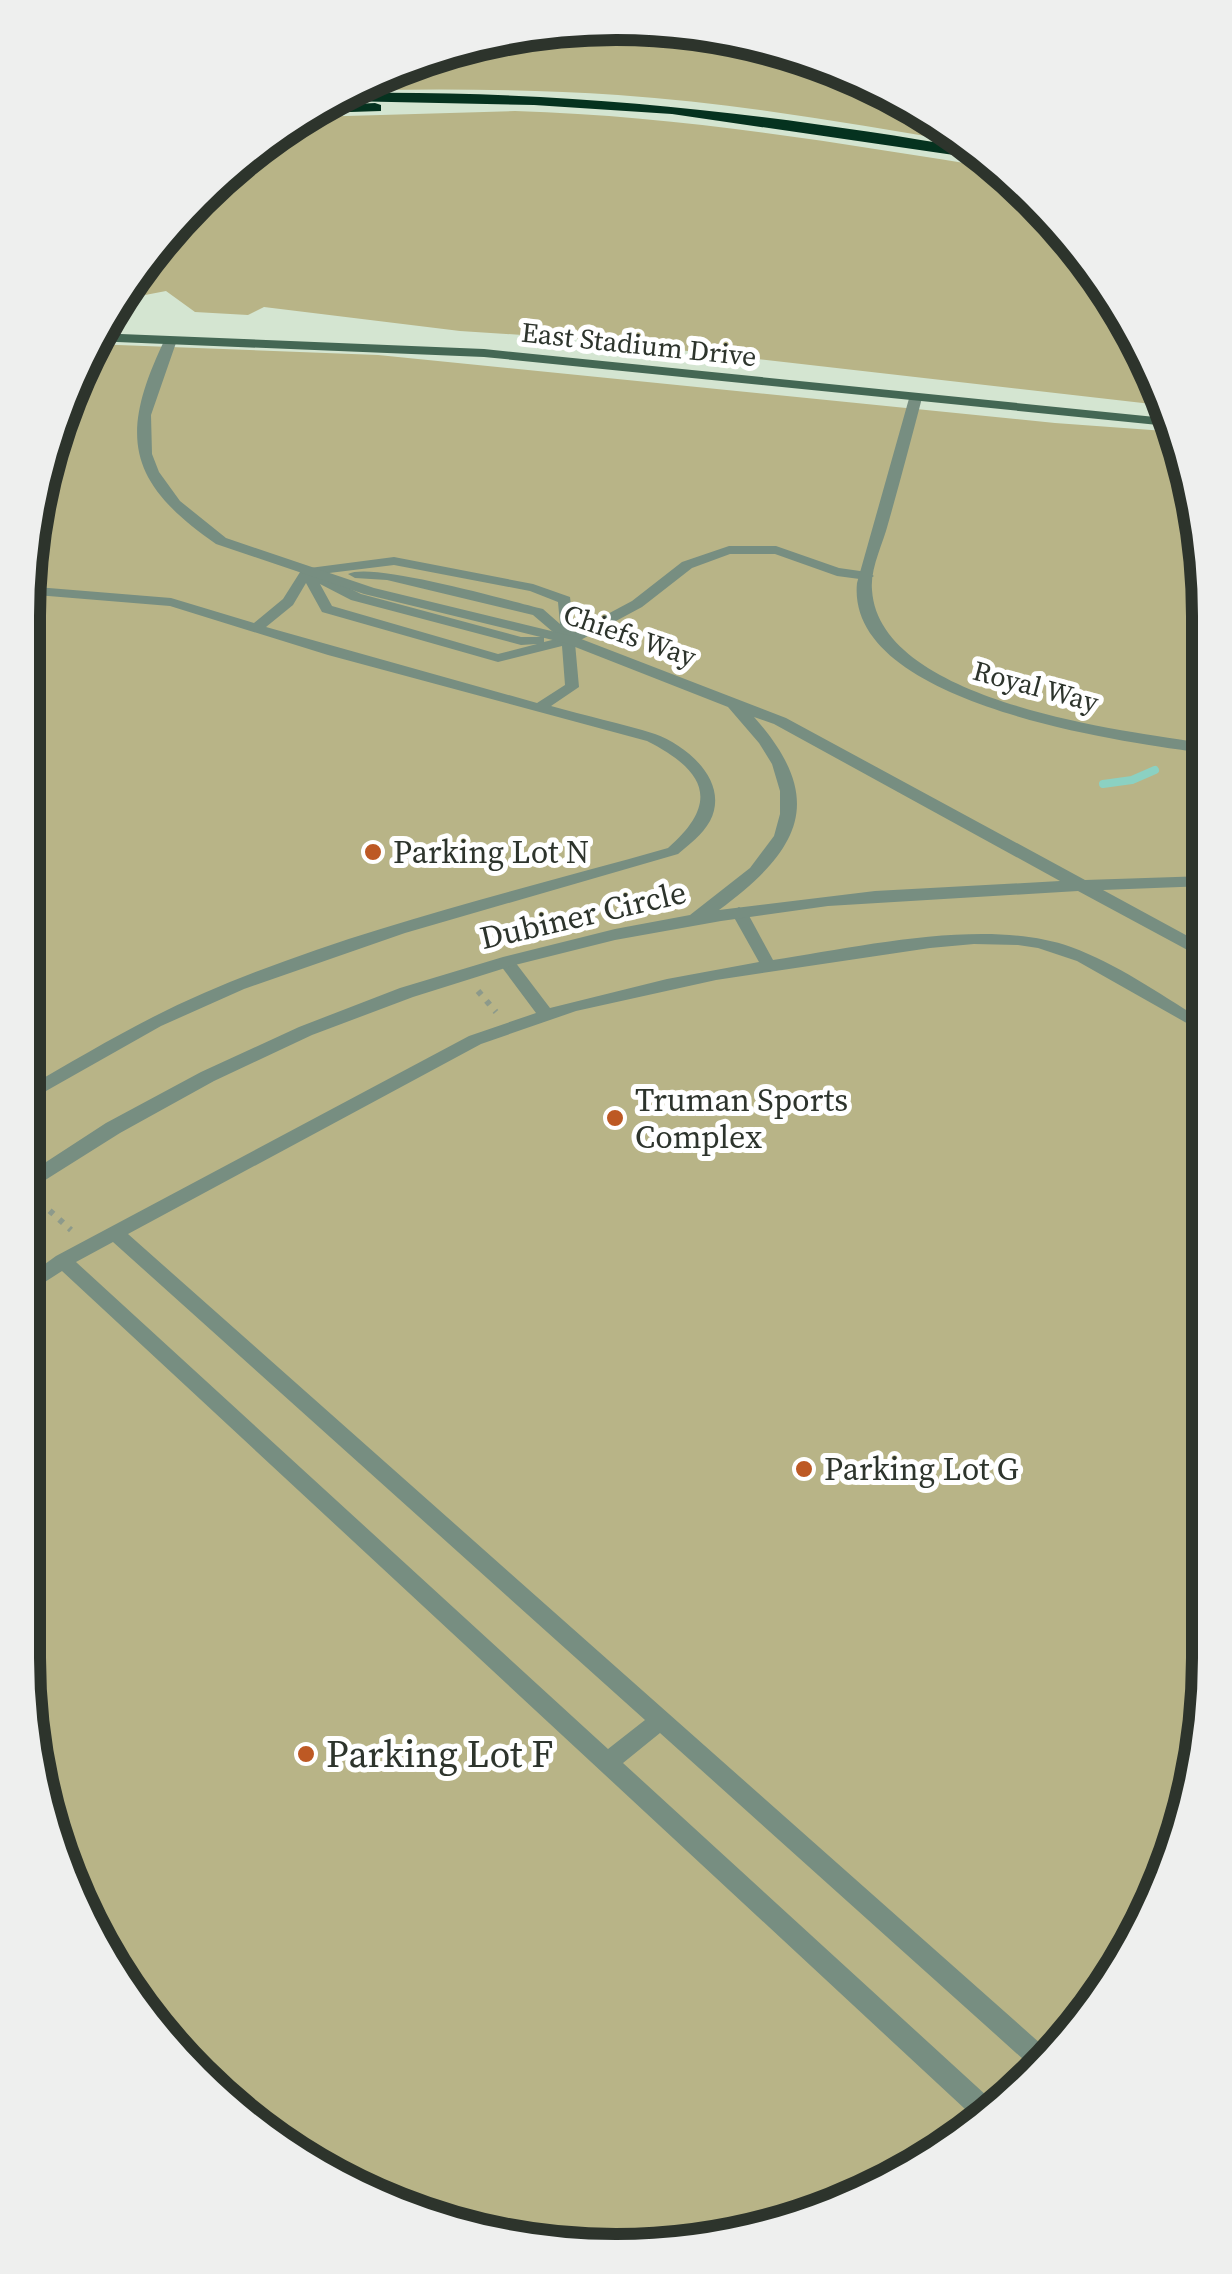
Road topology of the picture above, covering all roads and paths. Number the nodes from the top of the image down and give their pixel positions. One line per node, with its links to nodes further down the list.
1 (363, 98): 2 (highway)
2 (658, 108): 3 (highway); 4 (highway)
3 (342, 109)
4 (957, 152)
5 (111, 338): 6 (main road, East Stadium Drive)
6 (172, 340): 7 (main road, East Stadium Drive); 9 (street, Chiefs Way)
7 (915, 398): 8 (main road, East Stadium Drive); 10 (street, Royal Way)
8 (1157, 421)
9 (307, 572): 12 (lane); 13 (street, Chiefs Way); 13 (lane); 13 (lane)
10 (867, 576): 13 (lane); 16 (street, Royal Way)
11 (41, 591): 12 (lane)
12 (255, 629): 15 (lane)
13 (570, 640): 14 (street, Chiefs Way); 15 (lane)
14 (732, 701): 18 (street, Chiefs Way); 20 (street)
15 (538, 708): 28 (lane)
16 (1192, 746)
17 (1192, 882): 18 (street, Dubiner Circle)
18 (1088, 887): 19 (street, Dubiner Circle); 21 (street, Chiefs Way)
19 (739, 912): 20 (street, Dubiner Circle); 23 (lane)
20 (695, 919): 22 (street, Dubiner Circle)
21 (1192, 946)
22 (506, 962): 25 (lane); 29 (street, Dubiner Circle)
23 (768, 965): 25 (lane); 27 (lane)
24 (476, 988): 26 (path)
25 (546, 1016): 31 (lane)
26 (500, 1017)
27 (1192, 1022)
28 (40, 1088)
29 (40, 1176)
30 (40, 1202): 32 (path)
31 (115, 1233): 33 (lane); 35 (lane)
32 (76, 1234)
33 (63, 1260): 34 (lane); 36 (lane)
34 (40, 1277)
35 (660, 1721): 36 (lane); 37 (lane)
36 (608, 1762): 38 (lane)
37 (1034, 2053)
38 (980, 2104)

